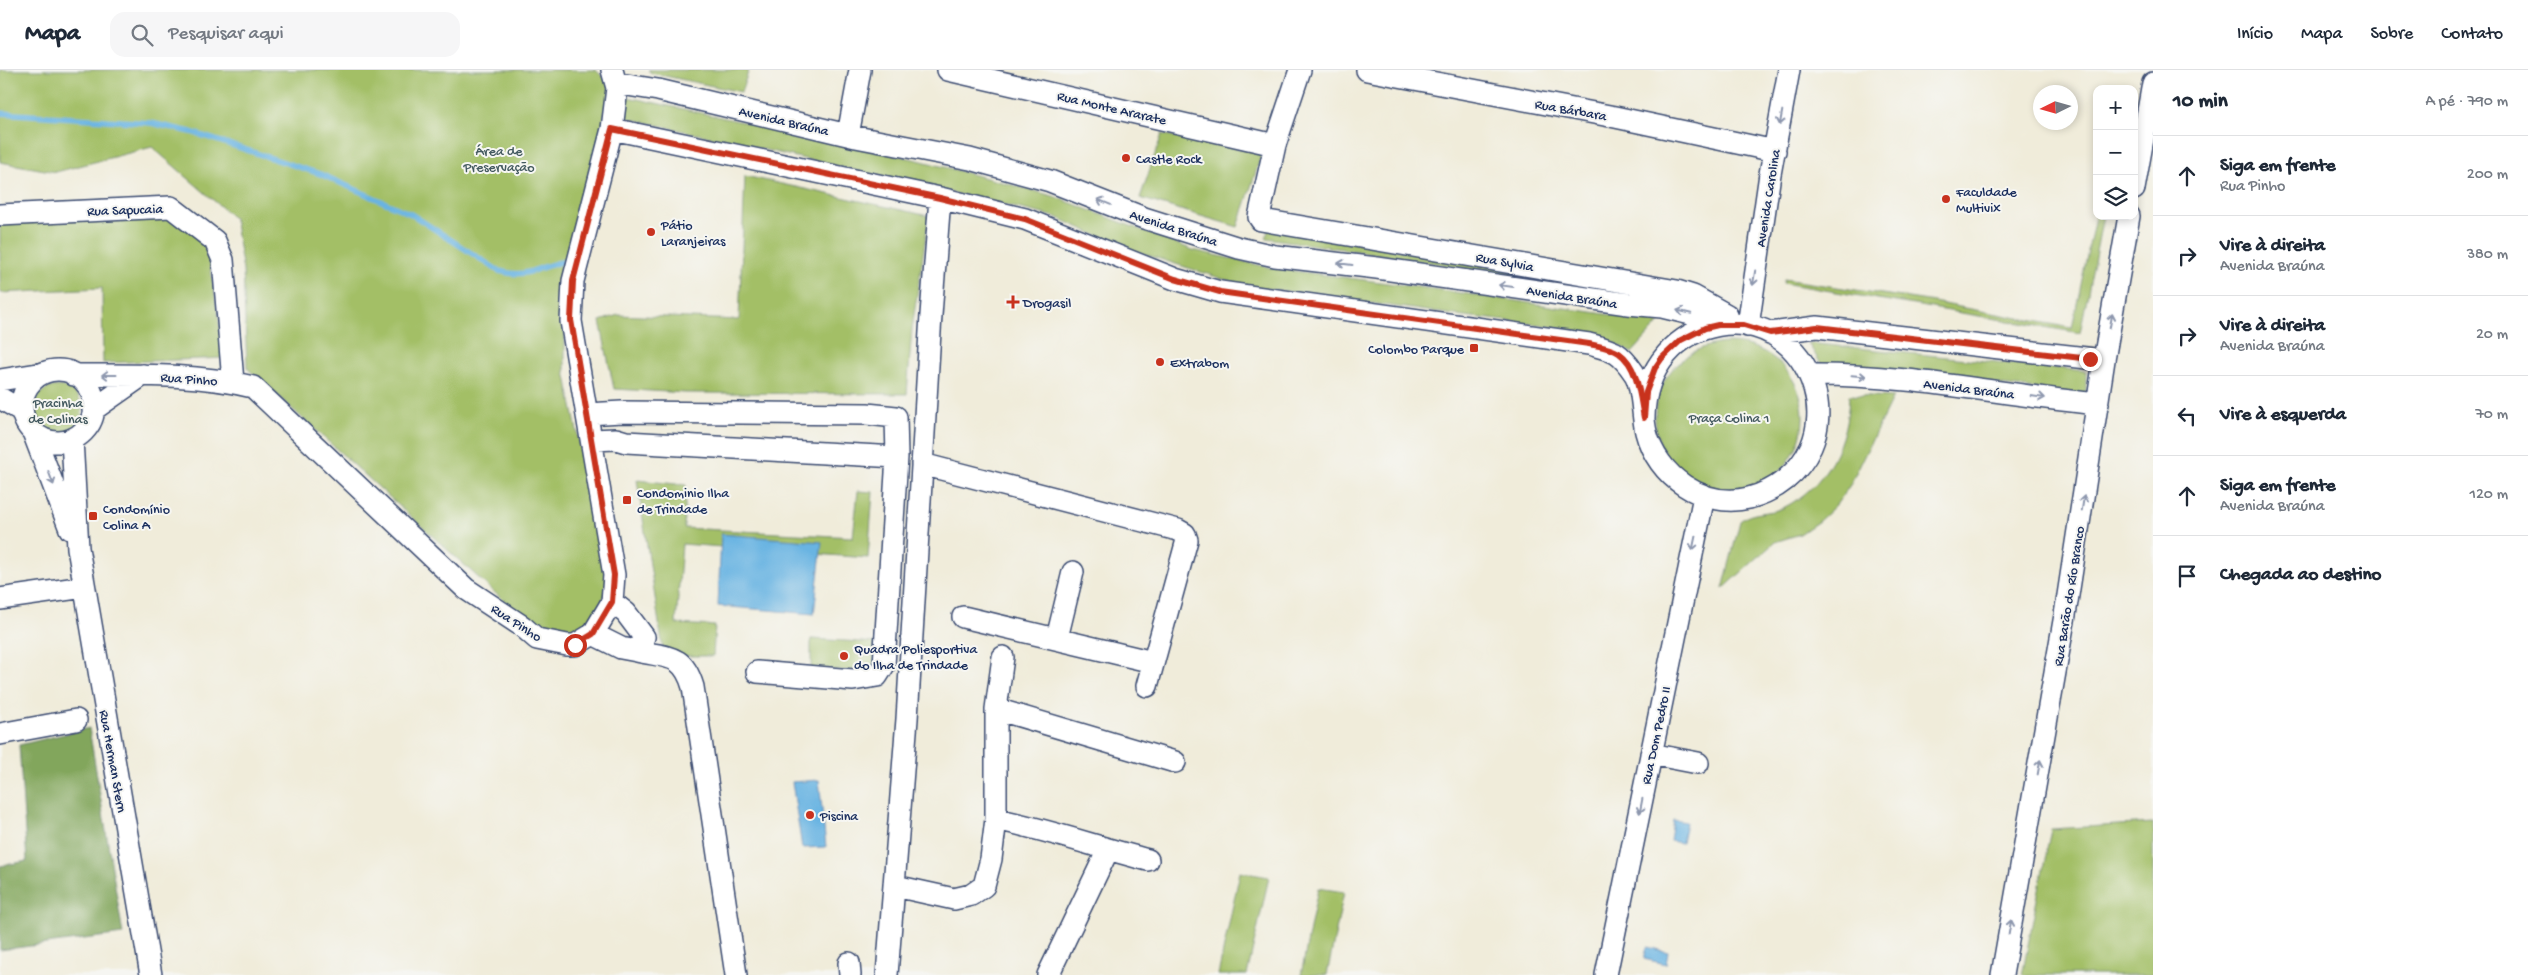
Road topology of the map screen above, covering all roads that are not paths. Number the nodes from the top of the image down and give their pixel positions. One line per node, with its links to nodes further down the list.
1 (633, 70): 9 (street, Avenida Braúna)
2 (860, 70): 11 (street)
3 (948, 70): 12 (street, Rua Monte Ararate)
4 (1300, 70): 12 (street)
5 (1367, 70): 13 (street, Rua Bárbara)
6 (1789, 70): 13 (street, Avenida Carolina, one-way to 13)
7 (615, 79): 9 (street); 10 (street)
8 (2153, 83): 14 (street)
9 (658, 90): 11 (street, Avenida Braúna)
10 (612, 129): 15 (street); 31 (street)
11 (848, 135): 18 (street, Avenida Braúna, one-way to 11)
12 (1275, 145): 18 (street, Rua Sylvia)
13 (1775, 151): 18 (street, Avenida Carolina, one-way to 18)
14 (2137, 175)
15 (940, 198): 32 (street); 37 (street)
16 (0, 215): 26 (street, Rua Sapucaia)
17 (2128, 220): 20 (street, Rua Barão do Río Branco, one-way to 17)
18 (1741, 325): 19 (street); 32 (street)
19 (1770, 333): 20 (street); 24 (street)
20 (2104, 360): 28 (street, Rua Barão do Río Branco)
21 (45, 373): 22 (street); 25 (street); 30 (street)
22 (74, 375): 23 (street, Rua Pinho, one-way to 22); 29 (street)
23 (143, 375): 26 (street, Rua Pinho); 29 (street, Rua Pinho)
24 (1810, 375): 28 (street, Avenida Braúna, one-way to 28); 38 (street)
25 (0, 380)
26 (233, 382): 45 (street, Rua Pinho)
27 (0, 398): 30 (street)
28 (2098, 404): 67 (street, Rua Barão do Río Branco, one-way to 28)
29 (93, 410): 34 (street)
30 (22, 411): 33 (street)
31 (587, 414): 35 (street); 36 (street)
32 (1644, 418): 38 (street)
33 (33, 432): 34 (street); 39 (street, Rua Herman Stern, one-way to 39)
34 (72, 439): 39 (street, Rua Herman Stern)
35 (592, 440): 36 (street); 43 (street)
36 (897, 457): 50 (street)
37 (922, 464): 49 (street); 61 (street)
38 (1704, 496): 55 (street, Rua Dom Pedro II, one-way to 55)
39 (78, 548): 41 (street, Rua Herman Stern)
40 (1073, 572): 46 (street)
41 (84, 587): 42 (street); 62 (street, Rua Herman Stern)
42 (0, 599)
43 (612, 602): 45 (street); 47 (street)
44 (963, 617): 46 (street)
45 (593, 634): 47 (street)
46 (1057, 638): 49 (street)
47 (641, 644): 63 (street)
48 (1003, 657): 52 (street)
49 (1153, 662): 51 (street)
50 (757, 672)
51 (1147, 686)
52 (996, 709): 56 (street); 58 (street)
53 (76, 720): 54 (street)
54 (0, 734)
55 (1651, 754): 57 (street); 66 (street, Rua Dom Pedro II, one-way to 66)
56 (1175, 762)
57 (1698, 763)
58 (996, 820): 59 (street); 61 (street)
59 (1108, 850): 60 (street); 65 (street)
60 (1148, 860)
61 (895, 886): 64 (street)
62 (151, 975)
63 (736, 975)
64 (887, 975)
65 (1048, 975)
66 (1606, 975)
67 (2002, 975)

